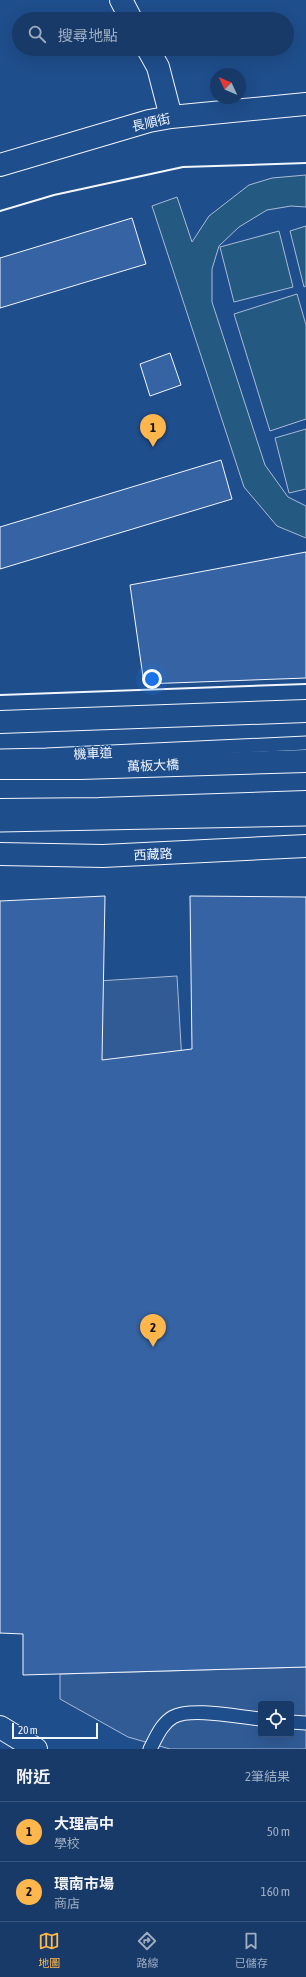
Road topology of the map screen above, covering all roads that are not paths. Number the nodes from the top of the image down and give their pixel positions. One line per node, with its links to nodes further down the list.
1 (121, 0): 2 (street)
2 (127, 12)
3 (152, 56): 5 (street)
4 (306, 104): 5 (street, 長順街)
5 (171, 117): 6 (street, 長順街)
6 (0, 165)
7 (306, 711): 8 (street)
8 (0, 722)
9 (306, 743): 10 (lane, 機車道)
10 (0, 756)
11 (306, 761): 12 (street, 萬板大橋)
12 (0, 768)
13 (306, 802): 14 (street)
14 (0, 810)
15 (306, 819): 16 (lane)
16 (0, 825)
17 (306, 846): 18 (street, 西藏路)
18 (0, 854)
19 (258, 1719): 24 (lane)
20 (294, 1722): 21 (lane)
21 (306, 1723)
22 (0, 1727): 23 (street)
23 (36, 1749)
24 (150, 1749)

